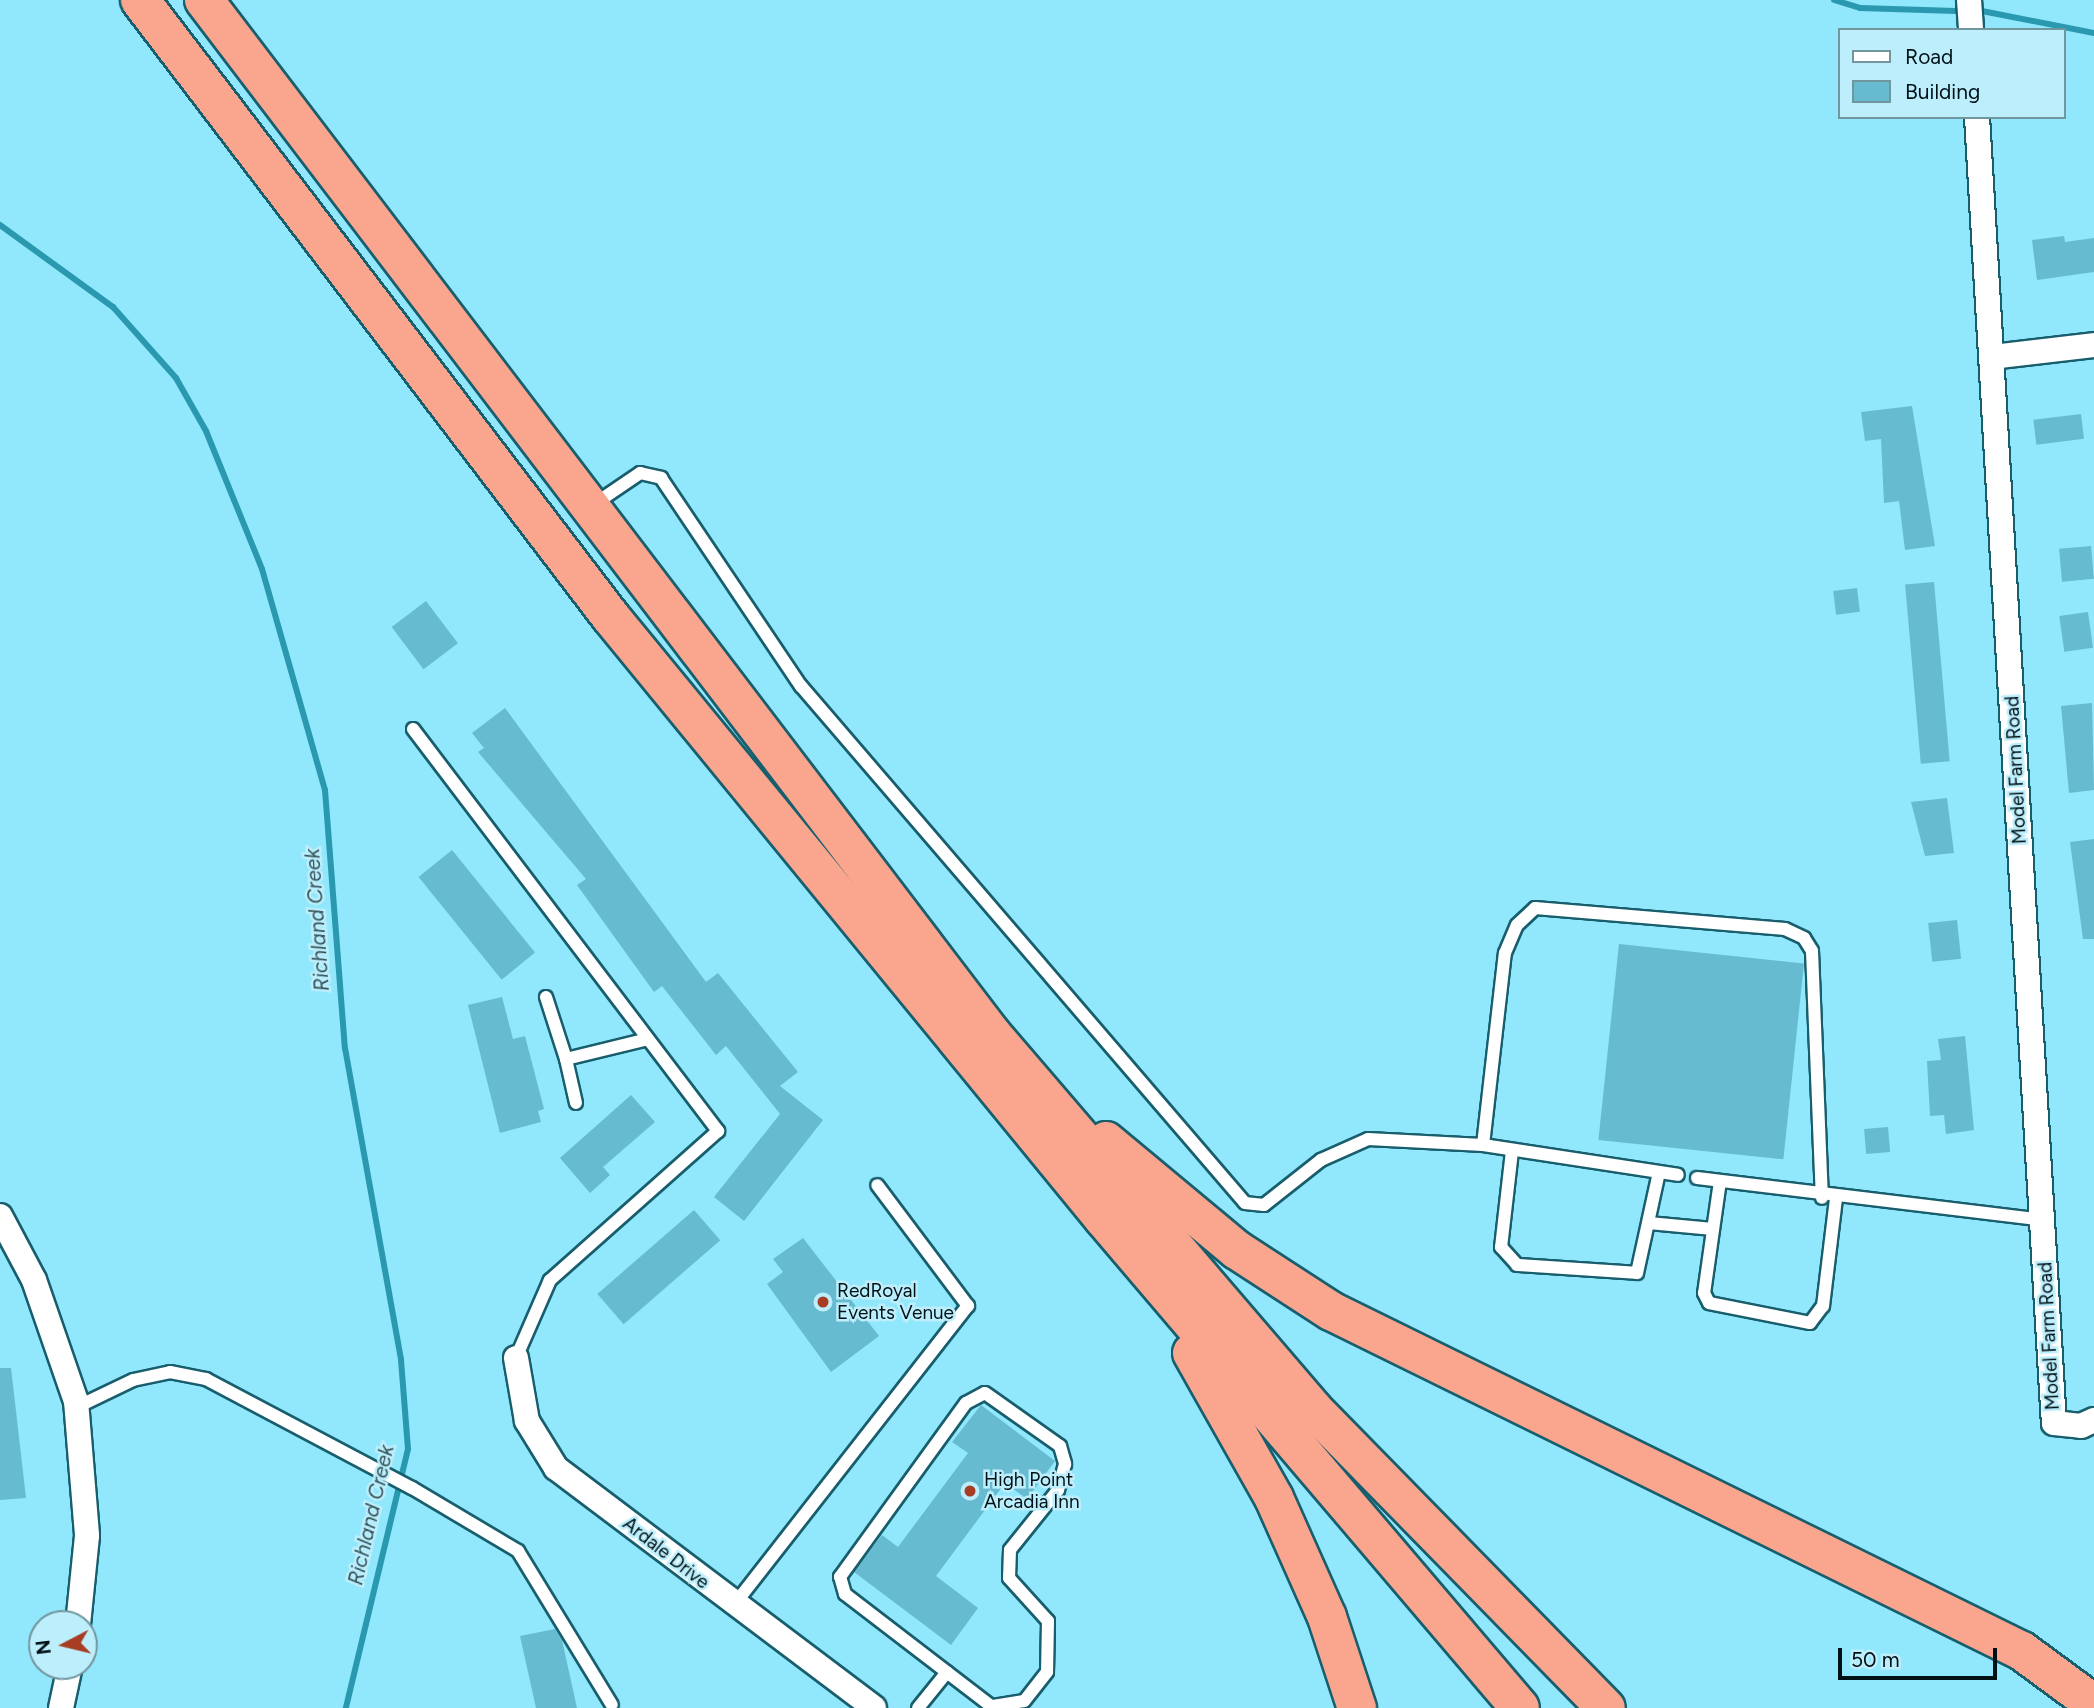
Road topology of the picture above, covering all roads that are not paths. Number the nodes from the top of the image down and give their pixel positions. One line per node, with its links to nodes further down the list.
1 (140, 0): 25 (highway)
2 (204, 0): 8 (highway)
3 (1969, 0): 4 (street)
4 (1971, 28)
5 (1977, 119): 7 (street, Model Farm Road)
6 (2094, 345): 7 (street)
7 (1992, 357): 26 (street, Model Farm Road)
8 (586, 509): 13 (highway); 15 (lane)
9 (413, 729): 11 (lane)
10 (546, 998): 12 (lane)
11 (648, 1039): 12 (lane); 29 (lane)
12 (566, 1059): 14 (lane)
13 (1045, 1092): 36 (highway); 43 (highway)
14 (576, 1103)
15 (1483, 1145): 16 (lane); 22 (lane)
16 (1512, 1151): 17 (lane); 27 (lane)
17 (1659, 1172): 18 (lane); 27 (lane)
18 (1678, 1175)
19 (1697, 1178): 20 (lane)
20 (1720, 1181): 22 (lane); 28 (lane)
21 (877, 1185): 32 (lane)
22 (1822, 1198): 23 (lane)
23 (1836, 1199): 26 (lane); 28 (lane)
24 (0, 1216): 30 (street)
25 (1103, 1217): 41 (highway); 42 (highway)
26 (2043, 1220): 31 (street, Model Farm Road)
27 (1649, 1223): 28 (lane)
28 (1713, 1229)
29 (516, 1358): 32 (street, Ardale Drive)
30 (77, 1407): 33 (street); 37 (lane)
31 (2094, 1420)
32 (734, 1605): 39 (street, Ardale Drive)
33 (79, 1610)
34 (947, 1672): 34 (lane); 40 (lane)
35 (67, 1680): 38 (street)
36 (2094, 1704)
37 (612, 1705)
38 (61, 1708)
39 (874, 1708)
40 (918, 1708)
41 (1357, 1708)
42 (1520, 1708)
43 (1606, 1708)

